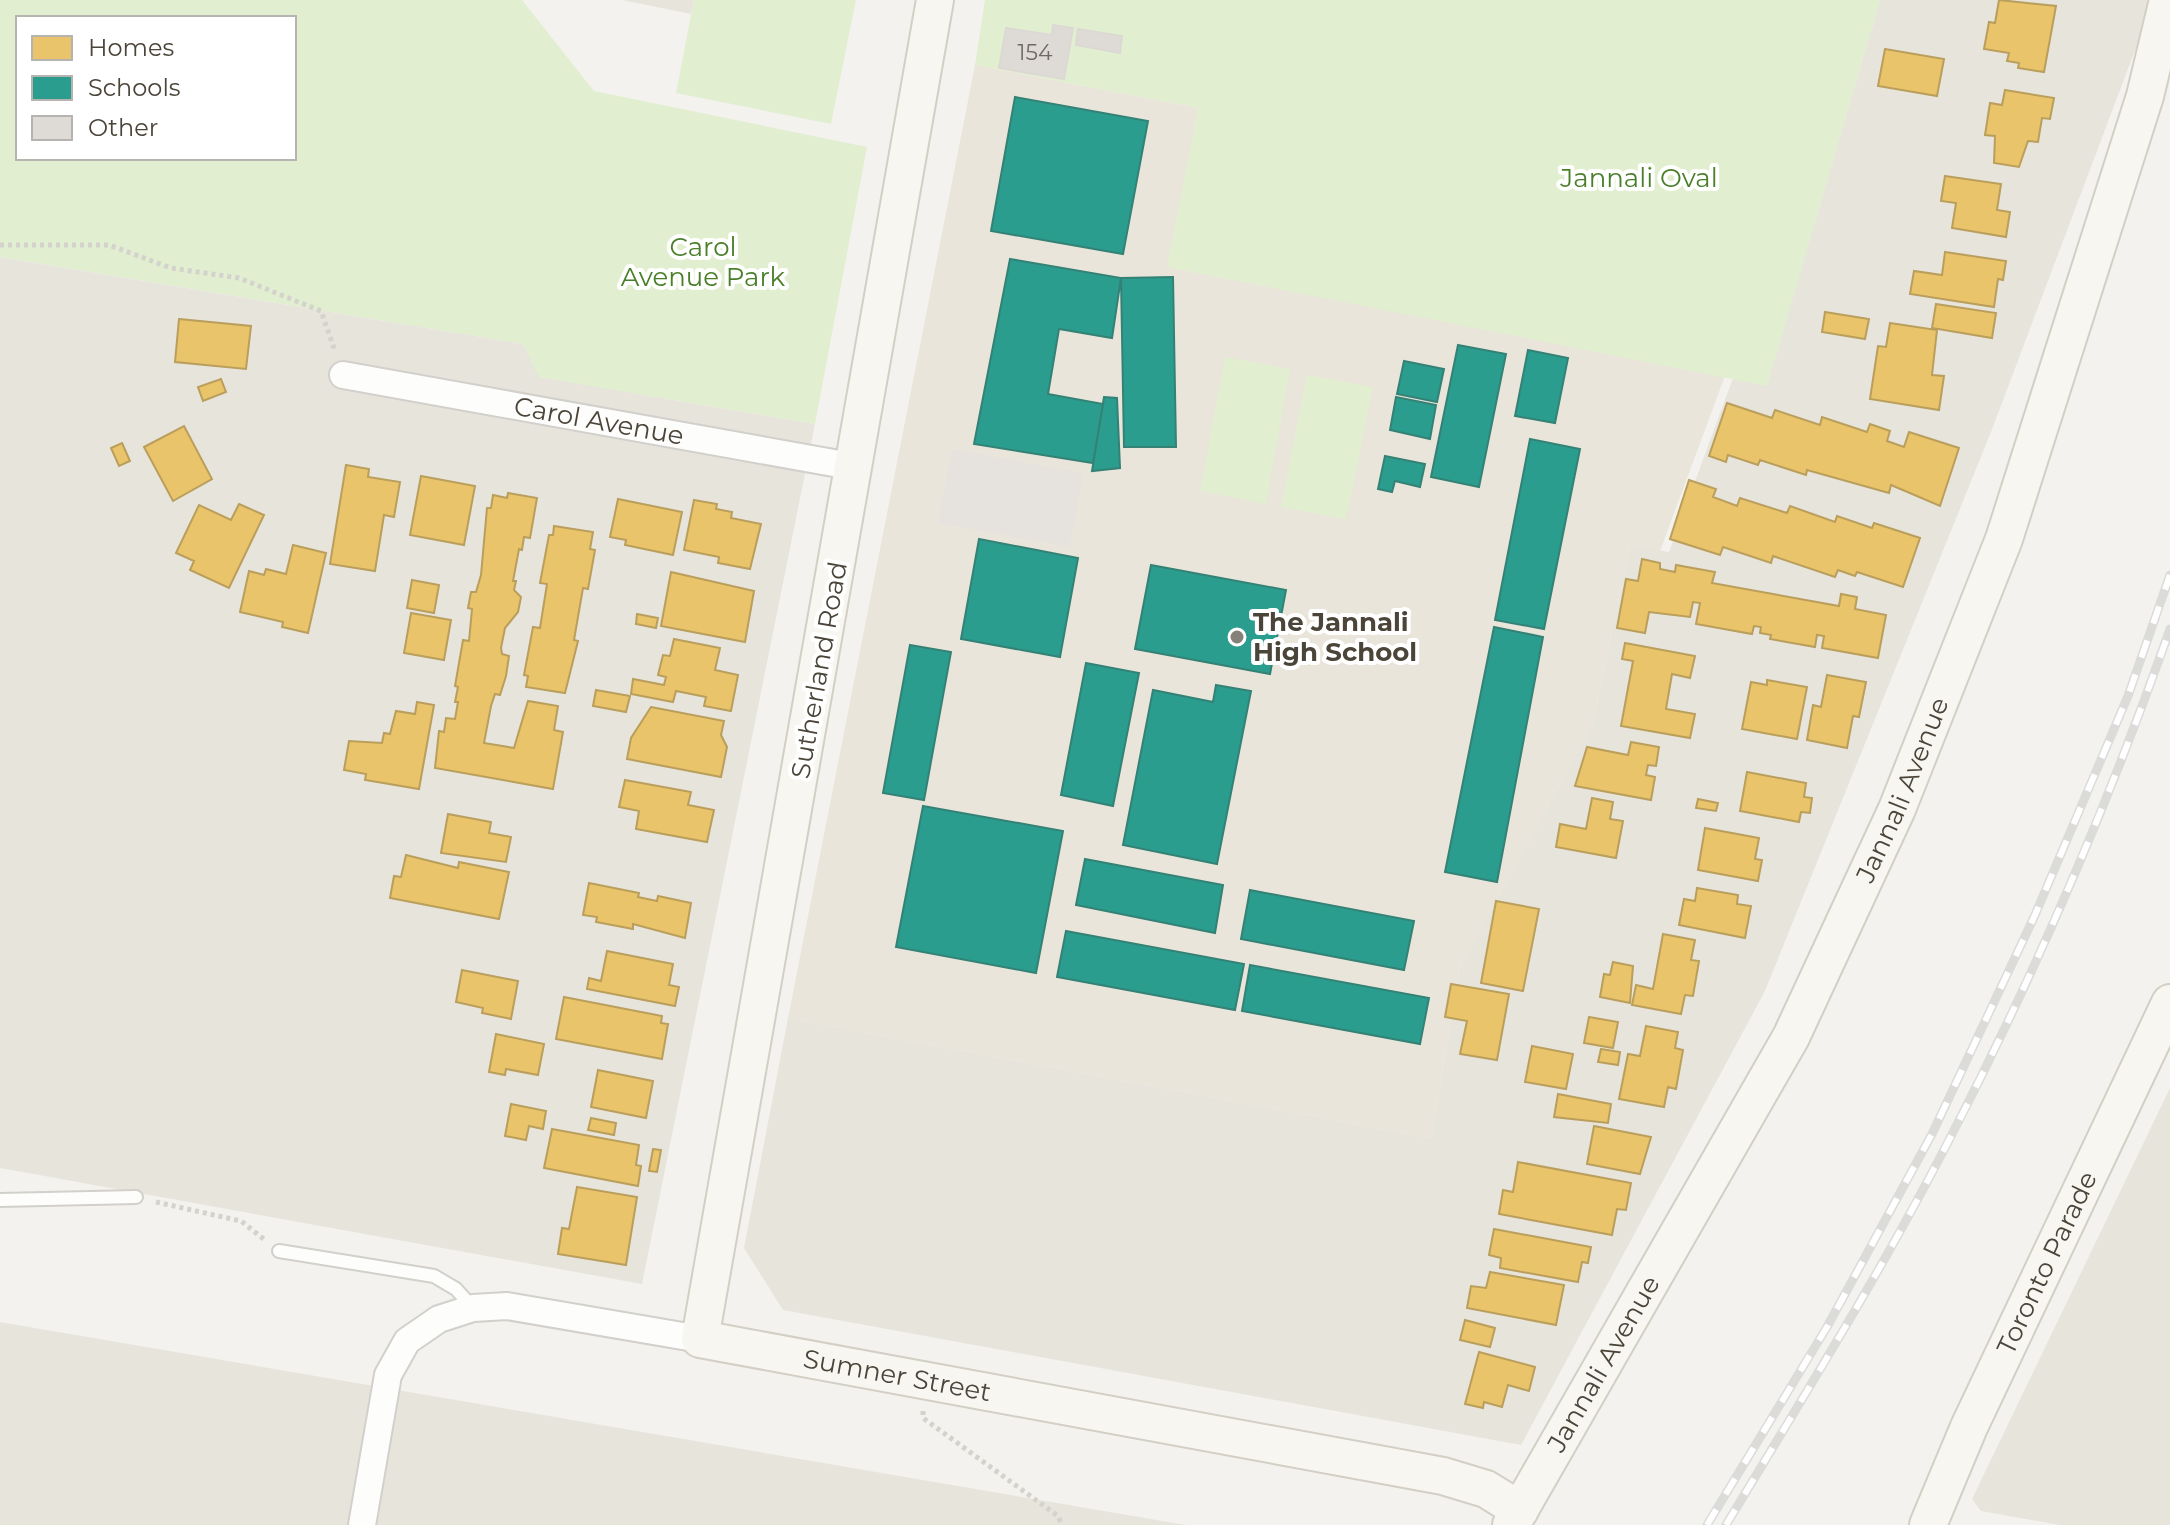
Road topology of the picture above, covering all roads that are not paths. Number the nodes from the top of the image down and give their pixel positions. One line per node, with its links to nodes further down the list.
1 (935, 0): 4 (street, Sutherland Road)
2 (2168, 0): 11 (street, Jannali Avenue)
3 (343, 375): 4 (street, Carol Avenue)
4 (856, 467): 10 (street, Sutherland Road)
5 (2170, 1003): 13 (street, Toronto Parade)
6 (136, 1197): 7 (lane)
7 (0, 1200)
8 (279, 1251): 9 (lane)
9 (473, 1308): 10 (street, Sumner Street); 12 (street, Sumner Street)
10 (700, 1339): 11 (street, Sumner Street)
11 (1515, 1517)
12 (362, 1525)
13 (1928, 1525)

